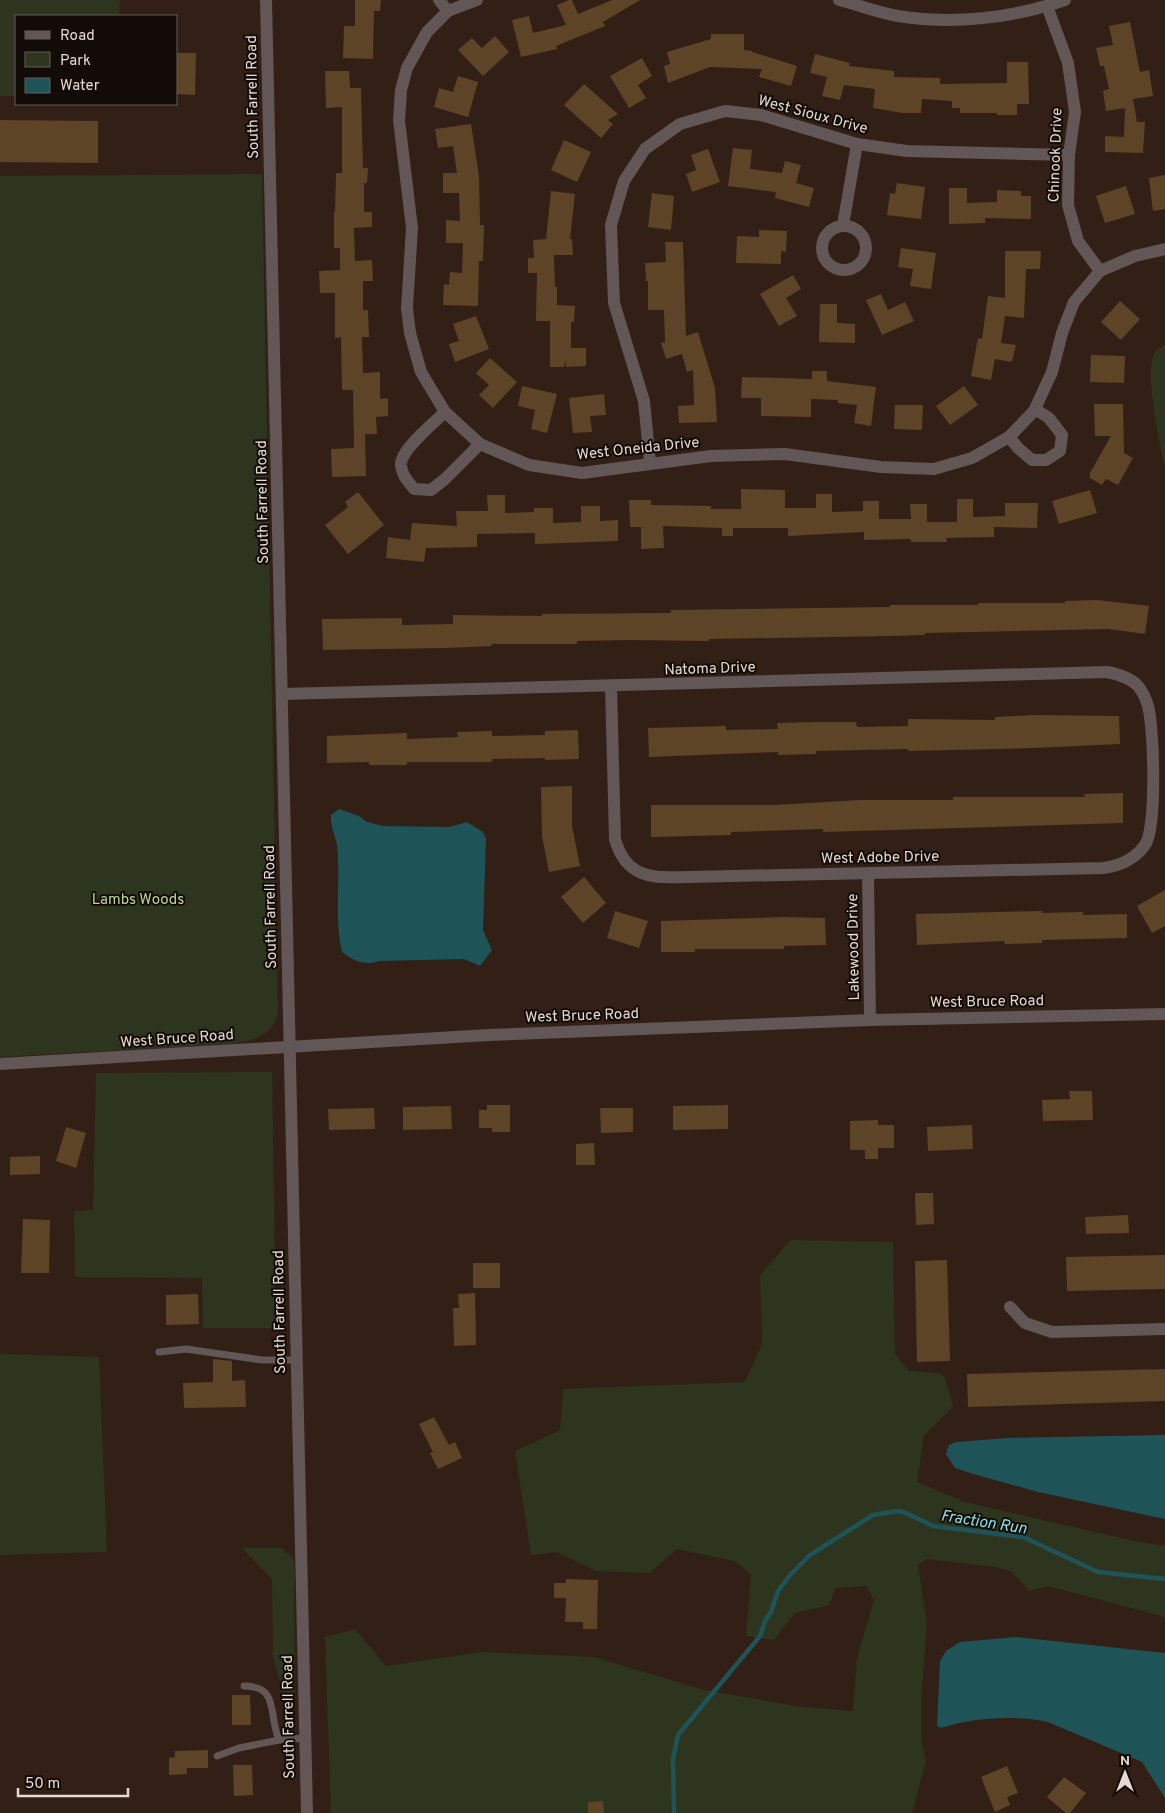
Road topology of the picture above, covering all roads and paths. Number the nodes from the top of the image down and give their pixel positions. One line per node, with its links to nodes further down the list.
1 (266, 0): 20 (street, South Farrell Road)
2 (439, 0): 7 (street)
3 (477, 0): 7 (street, West Oneida Drive)
4 (839, 0): 6 (street)
5 (1065, 0): 6 (street)
6 (1047, 6): 9 (street, Chinook Drive)
7 (448, 11): 14 (street, West Oneida Drive)
8 (857, 144): 9 (street, West Sioux Drive); 10 (street); 17 (street, West Sioux Drive)
9 (1068, 155): 12 (street, Chinook Drive)
10 (844, 225)
11 (1165, 249): 12 (street, West Oneida Drive)
12 (1100, 271): 13 (street, West Oneida Drive)
13 (1035, 409): 15 (street, West Oneida Drive); 15 (street)
14 (445, 412): 16 (street, West Oneida Drive); 16 (street)
15 (1010, 437): 17 (street, West Oneida Drive)
16 (480, 444): 17 (street, West Oneida Drive)
17 (650, 463)
18 (1137, 685): 19 (street, Natoma Drive); 21 (street, West Adobe Drive)
19 (610, 687): 20 (street, Natoma Drive); 21 (street, West Adobe Drive)
20 (282, 694): 24 (street, South Farrell Road)
21 (868, 873): 23 (street, Lakewood Drive)
22 (1165, 1014): 23 (street, West Bruce Road)
23 (870, 1020): 24 (street, West Bruce Road)
24 (289, 1046): 25 (street, West Bruce Road); 29 (street, South Farrell Road)
25 (0, 1064)
26 (1010, 1308): 27 (street)
27 (1165, 1329)
28 (159, 1352): 29 (lane)
29 (296, 1360): 31 (street, South Farrell Road)
30 (244, 1686): 32 (lane)
31 (305, 1738): 32 (lane); 34 (street, South Farrell Road)
32 (279, 1740): 33 (lane)
33 (218, 1756)
34 (306, 1813)

